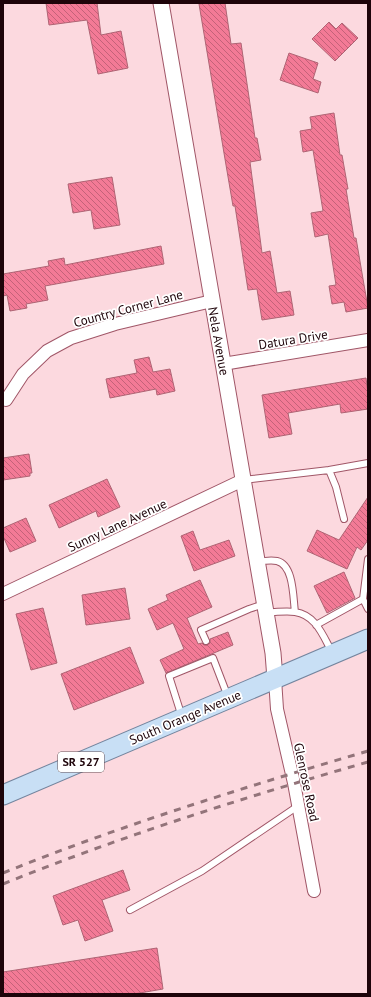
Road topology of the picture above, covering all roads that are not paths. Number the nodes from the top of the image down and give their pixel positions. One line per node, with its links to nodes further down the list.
1 (161, 3): 2 (street, Nela Avenue)
2 (212, 301): 4 (street, Nela Avenue); 5 (street, Country Corner Lane)
3 (368, 340): 4 (street, Datura Drive)
4 (223, 364): 8 (street, Nela Avenue)
5 (6, 400)
6 (368, 463): 7 (lane)
7 (329, 470): 8 (lane); 9 (lane)
8 (243, 480): 11 (street, Nela Avenue); 12 (street, Sunny Lane Avenue)
9 (344, 519)
10 (368, 559): 13 (lane)
11 (257, 562): 14 (street, Nela Avenue); 16 (lane)
12 (3, 594)
13 (363, 599): 15 (lane); 17 (lane)
14 (265, 609): 16 (lane); 19 (lane); 21 (street, Nela Avenue)
15 (368, 609)
16 (295, 612): 17 (lane)
17 (316, 625): 20 (lane)
18 (368, 640): 20 (main road, South Orange Avenue / SR 527)
19 (206, 641)
20 (333, 654): 21 (main road, South Orange Avenue / SR 527)
21 (274, 679): 22 (main road, South Orange Avenue / SR 527); 25 (street, Glenrose Road)
22 (229, 699): 23 (main road, South Orange Avenue / SR 527); 23 (lane)
23 (183, 718): 24 (main road, South Orange Avenue / SR 527)
24 (3, 795)
25 (298, 806): 26 (street, Glenrose Road); 27 (lane)
26 (314, 891)
27 (130, 910)

